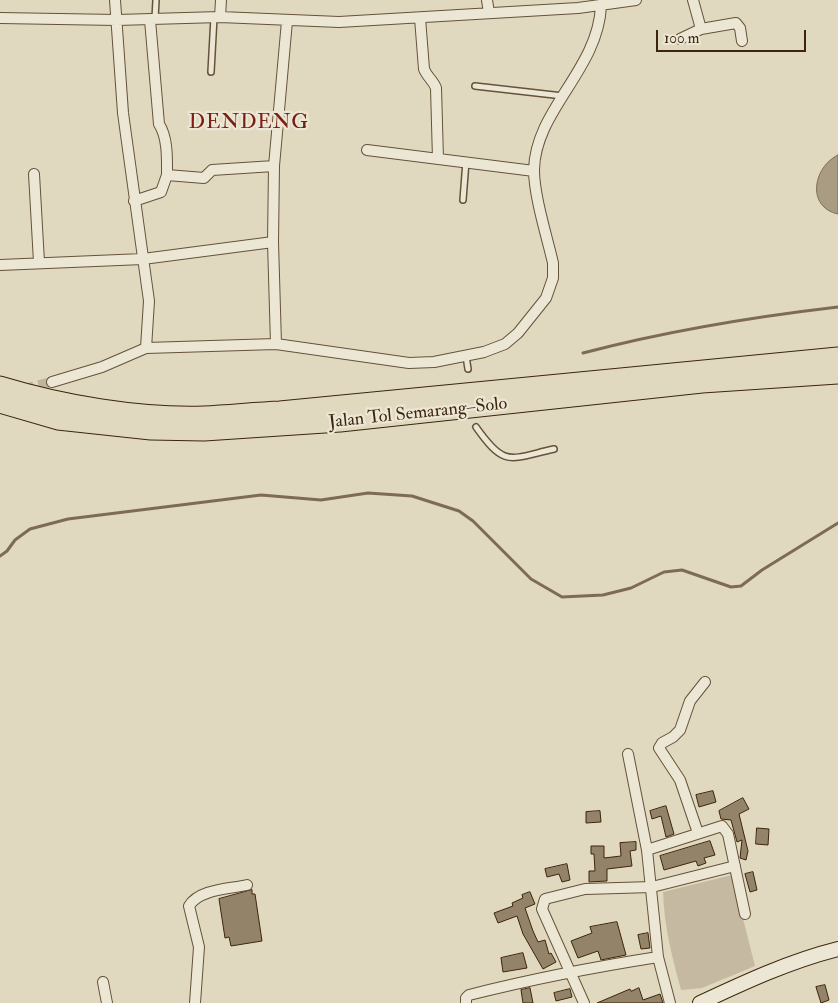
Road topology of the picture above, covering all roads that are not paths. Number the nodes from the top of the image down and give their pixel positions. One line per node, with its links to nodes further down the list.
1 (115, 0): 13 (street)
2 (156, 0): 14 (lane)
3 (221, 0): 10 (street)
4 (487, 0): 9 (street)
5 (636, 0): 8 (street)
6 (693, 0): 16 (street)
7 (560, 4): 8 (street); 9 (street)
8 (601, 6): 21 (street)
9 (489, 13): 12 (street)
10 (217, 17): 14 (street); 15 (street); 19 (lane)
11 (0, 18): 13 (street)
12 (420, 18): 15 (street); 23 (street)
13 (117, 20): 14 (street); 30 (street)
14 (153, 20): 28 (street)
15 (287, 21): 25 (street)
16 (700, 29): 17 (street); 18 (street)
17 (680, 39)
18 (742, 41)
19 (211, 72)
20 (475, 86): 21 (lane)
21 (563, 96): 26 (street)
22 (367, 150): 23 (street)
23 (438, 159): 24 (street)
24 (466, 161): 26 (street); 29 (lane)
25 (274, 166): 28 (street); 31 (street)
26 (534, 171): 37 (street)
27 (34, 174): 33 (street)
28 (167, 175): 30 (street)
29 (463, 200)
30 (134, 201): 32 (street)
31 (273, 242): 32 (street); 35 (street)
32 (143, 259): 33 (street); 36 (street)
33 (39, 262): 34 (street)
34 (0, 265)
35 (276, 344): 36 (street); 37 (street)
36 (146, 348): 41 (street)
37 (466, 356): 39 (lane)
38 (838, 357): 42 (highway, Jalan Tol Semarang–Solo)
39 (468, 369)
40 (838, 374): 43 (highway, Jalan Tol Semarang–Solo)
41 (52, 382)
42 (0, 386)
43 (0, 403)
44 (476, 427): 45 (lane)
45 (554, 449)
46 (705, 682): 48 (street)
47 (628, 754): 49 (street)
48 (698, 833): 49 (street); 50 (street)
49 (647, 850): 52 (street)
50 (735, 866): 52 (street); 53 (street)
51 (247, 885): 59 (street)
52 (652, 887): 55 (street); 56 (street)
53 (745, 914)
54 (838, 949): 63 (street)
55 (658, 957): 56 (street); 62 (street)
56 (568, 972): 60 (street); 61 (street)
57 (103, 982): 58 (street)
58 (107, 1003)
59 (195, 1003)
60 (466, 1003)
61 (584, 1003)
62 (670, 1003)
63 (700, 1003)

